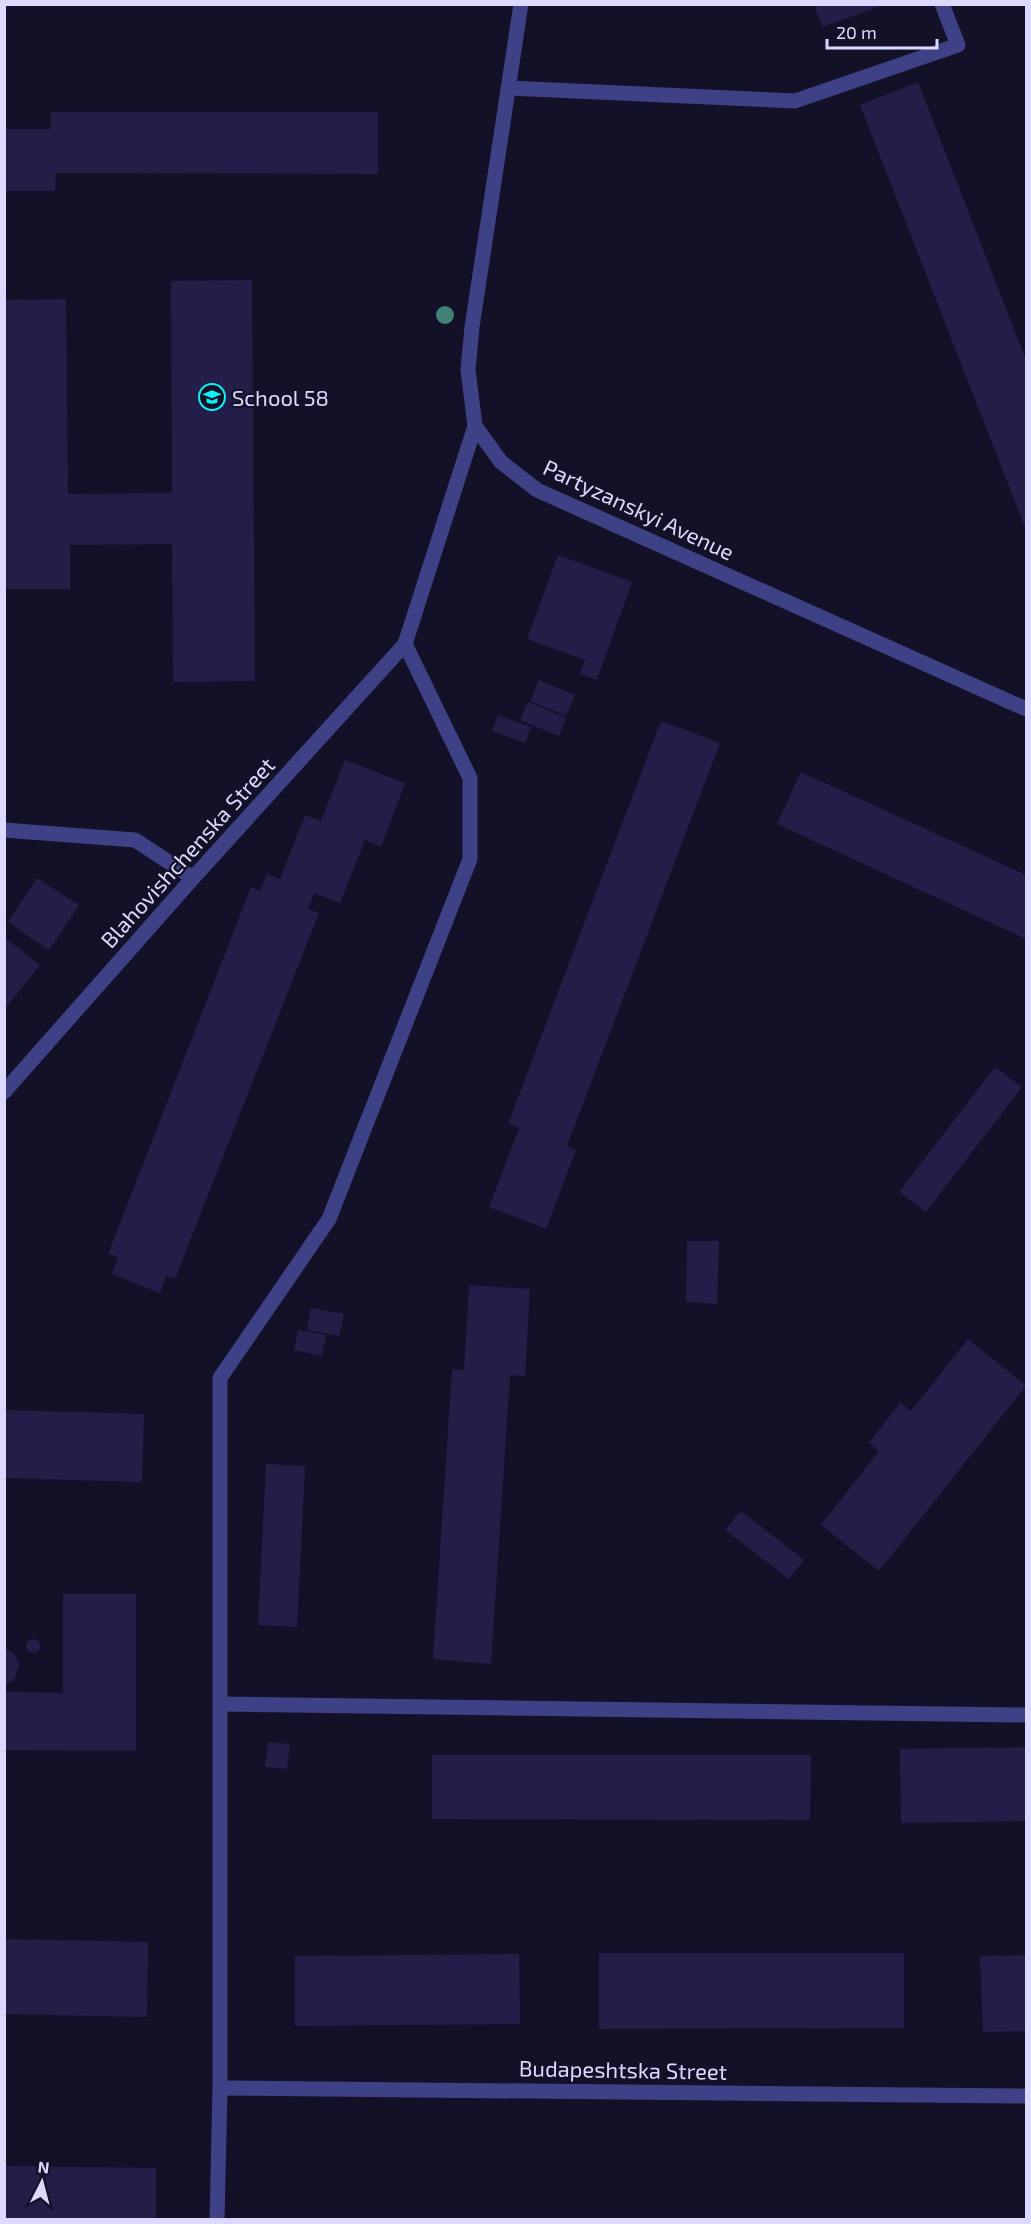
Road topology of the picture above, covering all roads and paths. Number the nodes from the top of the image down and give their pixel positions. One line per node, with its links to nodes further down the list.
1 (521, 4): 3 (street, Partyzanskyi Avenue)
2 (942, 4): 3 (street)
3 (508, 87): 4 (street, Partyzanskyi Avenue)
4 (475, 426): 5 (street); 6 (street, Partyzanskyi Avenue)
5 (405, 644): 8 (street, Blahovishchenska Street); 10 (street)
6 (1026, 709)
7 (4, 830): 8 (street)
8 (193, 878): 9 (street, Blahovishchenska Street)
9 (4, 1092)
10 (220, 1704): 11 (street); 12 (street)
11 (1026, 1715)
12 (220, 2088): 13 (street, Budapeshtska Street); 14 (street)
13 (1026, 2096)
14 (217, 2220)

